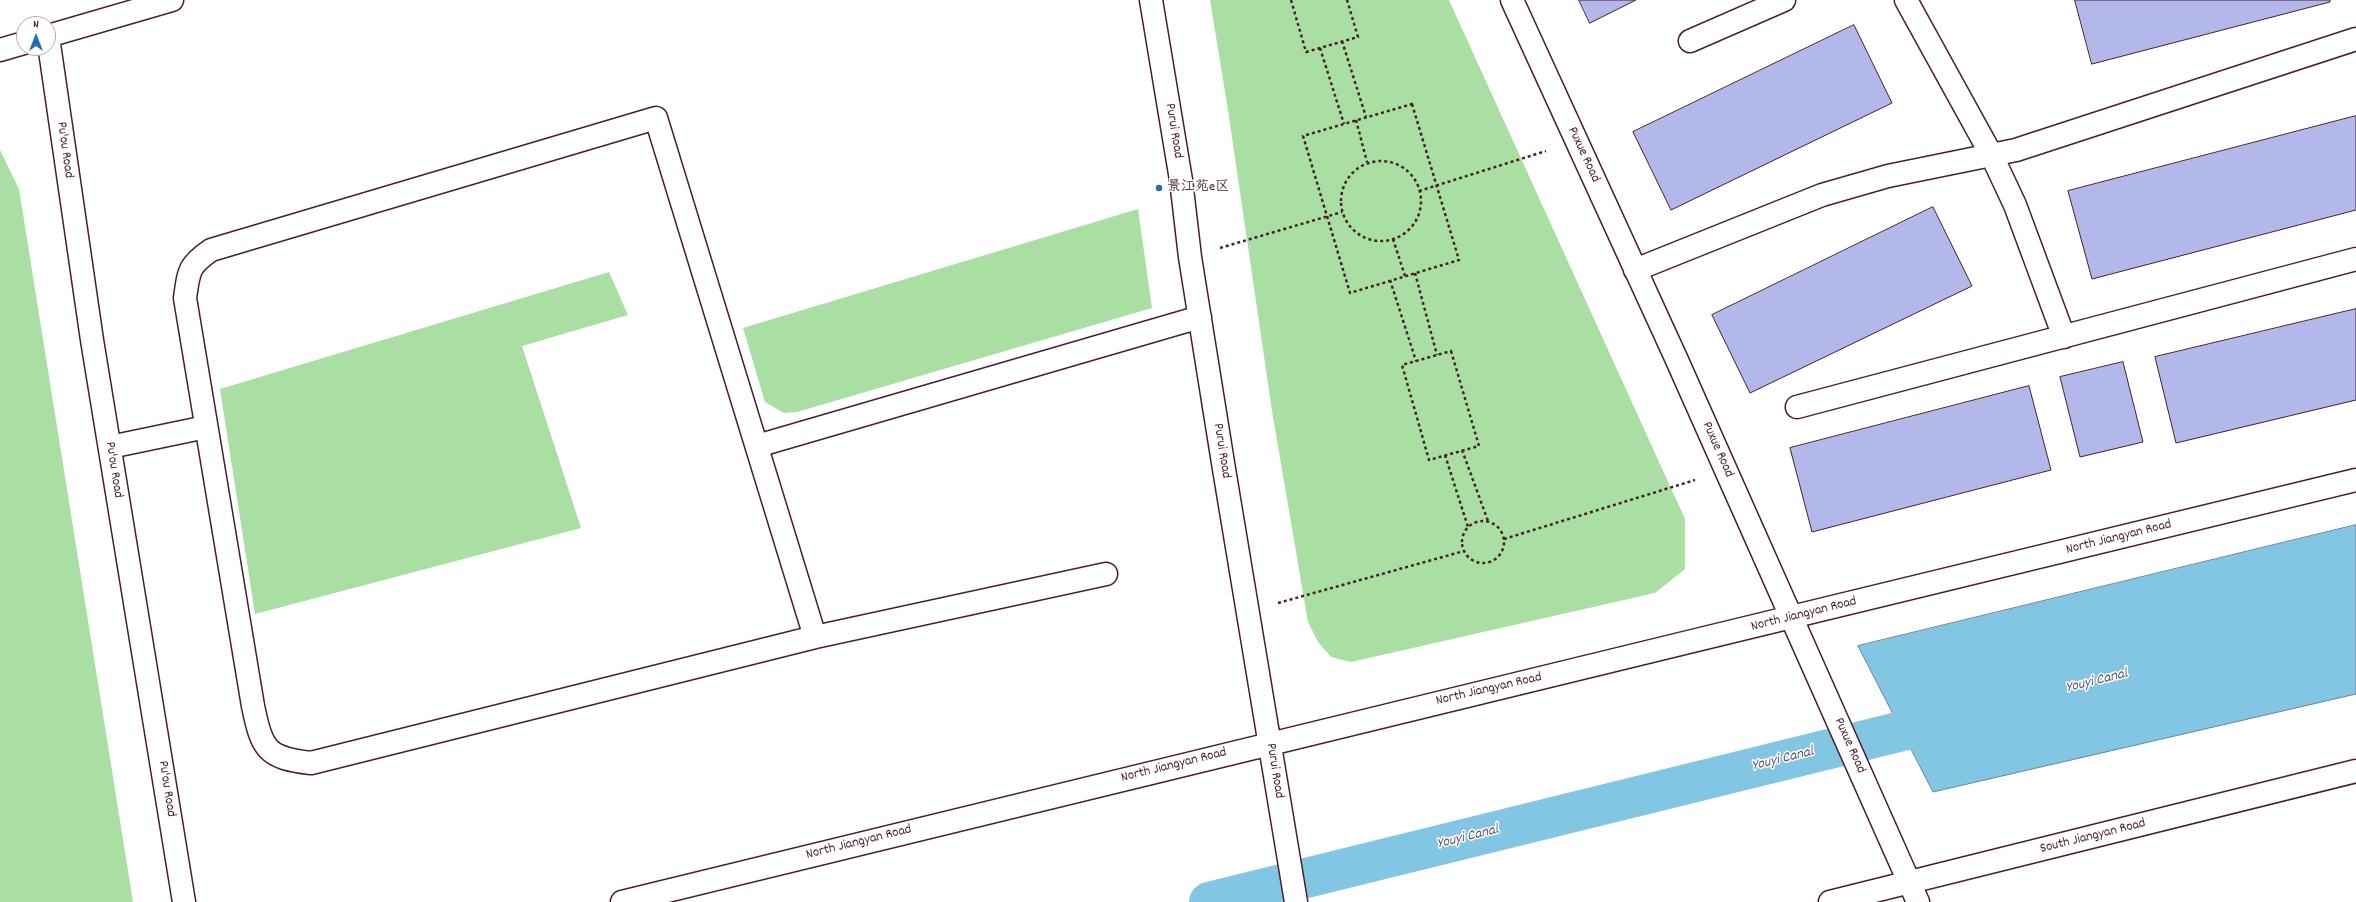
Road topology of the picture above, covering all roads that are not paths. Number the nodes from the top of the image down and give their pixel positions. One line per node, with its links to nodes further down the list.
1 (172, 0): 6 (street)
2 (1151, 0): 15 (street, Purui Road)
3 (1512, 0): 14 (street, Puxue Road)
4 (1784, 0): 8 (street)
5 (1906, 0): 12 (street)
6 (56, 34)
7 (2356, 39): 12 (street)
8 (1690, 41)
9 (16, 45): 10 (street)
10 (0, 50)
11 (51, 56): 20 (street, Pu'ou Road)
12 (1992, 156): 14 (street); 16 (street)
13 (2356, 259): 16 (street)
14 (1636, 270): 23 (street, Puxue Road)
15 (1200, 317): 19 (street); 25 (street, Purui Road)
16 (2064, 336): 17 (street)
17 (1797, 407)
18 (206, 427): 19 (street); 20 (street); 24 (street)
19 (757, 446): 24 (street)
20 (110, 448): 28 (street, Pu'ou Road)
21 (2356, 480): 23 (street, North Jiangyan Road)
22 (1106, 574): 24 (street)
23 (1792, 618): 25 (street, North Jiangyan Road); 27 (street, Puxue Road)
24 (815, 638)
25 (1270, 742): 29 (street, North Jiangyan Road); 30 (street, Purui Road)
26 (2356, 771): 27 (street, South Jiangyan Road)
27 (1914, 892): 31 (street, South Jiangyan Road)
28 (184, 902)
29 (622, 902)
30 (1296, 902)
31 (1830, 902)

